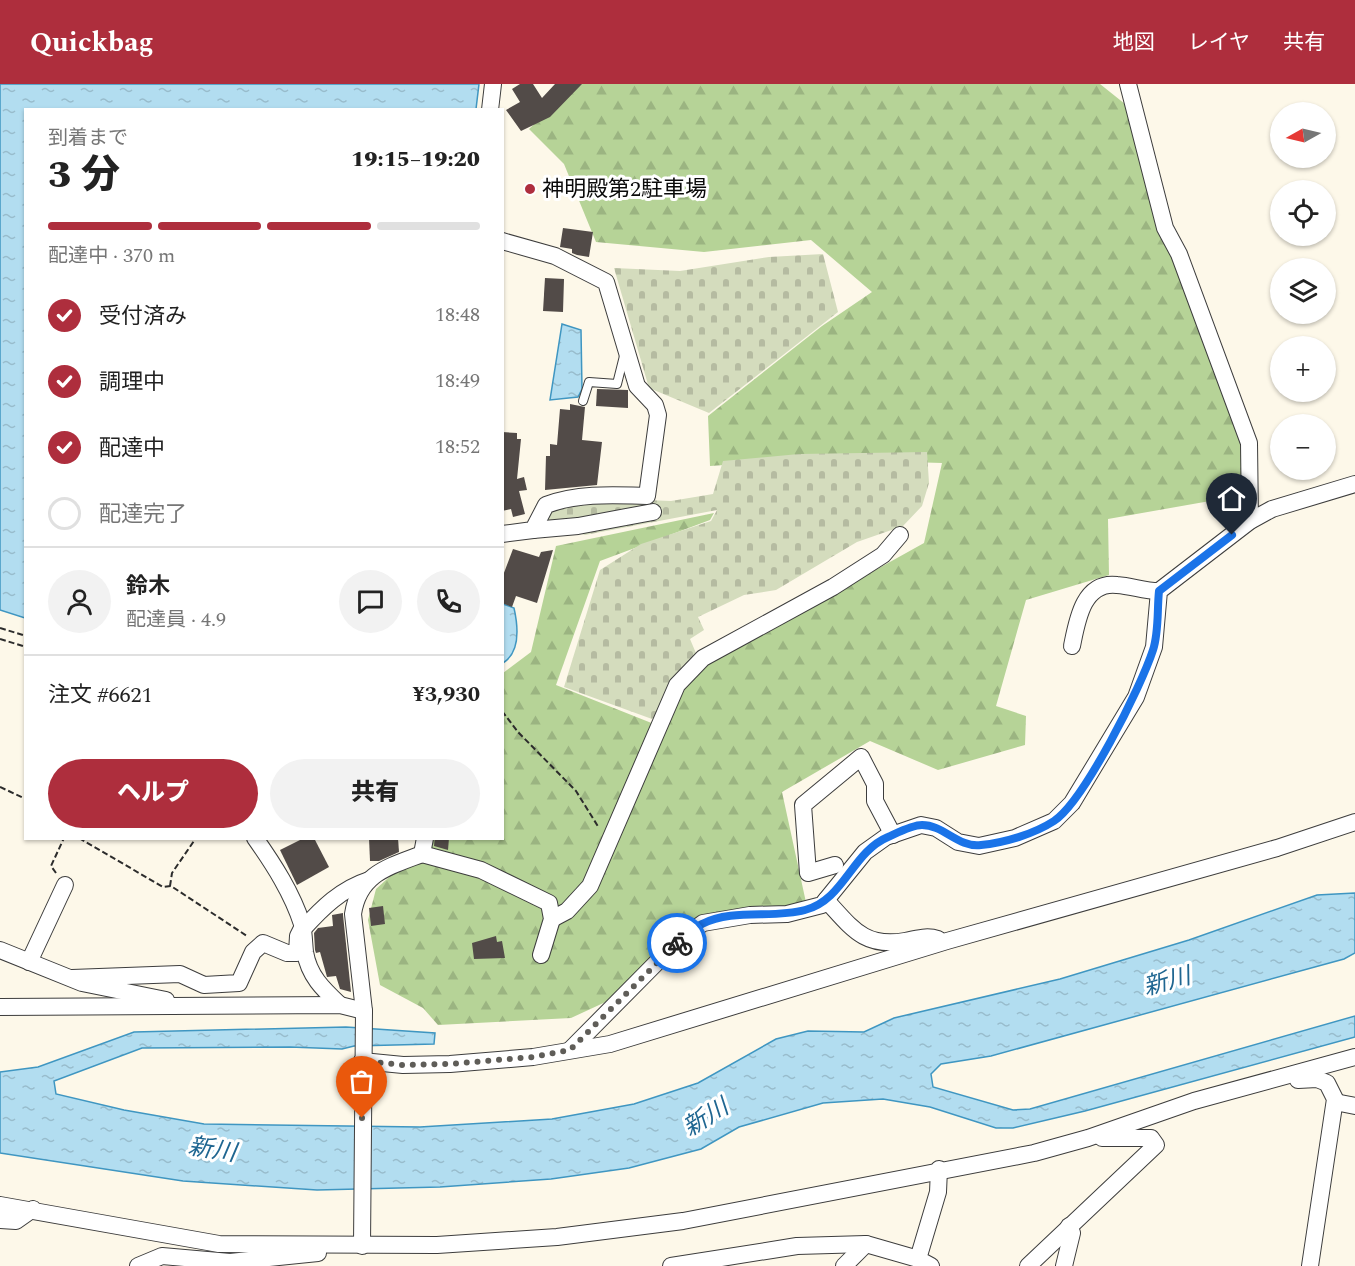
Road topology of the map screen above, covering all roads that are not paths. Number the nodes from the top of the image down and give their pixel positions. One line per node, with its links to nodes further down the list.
1 (493, 84): 3 (street)
2 (1128, 84): 9 (street)
3 (490, 108)
4 (504, 242): 5 (street)
5 (626, 347): 6 (lane); 10 (street)
6 (584, 401)
7 (1355, 484): 9 (street)
8 (653, 512): 10 (street)
9 (1250, 521): 13 (street)
10 (533, 530): 11 (street)
11 (504, 534)
12 (900, 535): 23 (street)
13 (1159, 591): 14 (street); 16 (street)
14 (1072, 646)
15 (1355, 822): 25 (street)
16 (893, 835): 19 (street); 22 (street)
17 (256, 840): 24 (street)
18 (424, 846): 20 (street); 23 (street)
19 (835, 865)
20 (369, 879): 24 (street); 33 (street)
21 (65, 885): 28 (street)
22 (826, 900): 25 (street); 34 (street)
23 (552, 919): 27 (street)
24 (303, 928): 29 (street); 30 (street)
25 (947, 941): 34 (street)
26 (0, 950): 28 (street)
27 (541, 955)
28 (29, 962): 29 (street)
29 (72, 978): 32 (street)
30 (340, 1005): 32 (street); 33 (street)
31 (0, 1007): 32 (street)
32 (183, 1007)
33 (364, 1018): 36 (street)
34 (570, 1050): 36 (street)
35 (1355, 1057): 38 (street)
36 (362, 1061): 48 (street)
37 (1355, 1063): 39 (street)
38 (1258, 1083): 39 (street); 42 (street)
39 (1327, 1083): 40 (street)
40 (1335, 1102): 41 (street); 58 (street)
41 (1355, 1106)
42 (1088, 1138): 43 (street); 47 (street)
43 (939, 1169): 48 (street); 51 (street)
44 (0, 1205): 45 (street)
45 (33, 1209): 46 (street); 50 (street)
46 (0, 1220)
47 (1069, 1226): 56 (street); 57 (street)
48 (362, 1240): 50 (street)
49 (866, 1244): 51 (street); 54 (street); 55 (street)
50 (332, 1246): 52 (street)
51 (925, 1262)
52 (230, 1264): 53 (street)
53 (138, 1266)
54 (671, 1266)
55 (844, 1266)
56 (1028, 1266)
57 (1064, 1266)
58 (1310, 1266)

